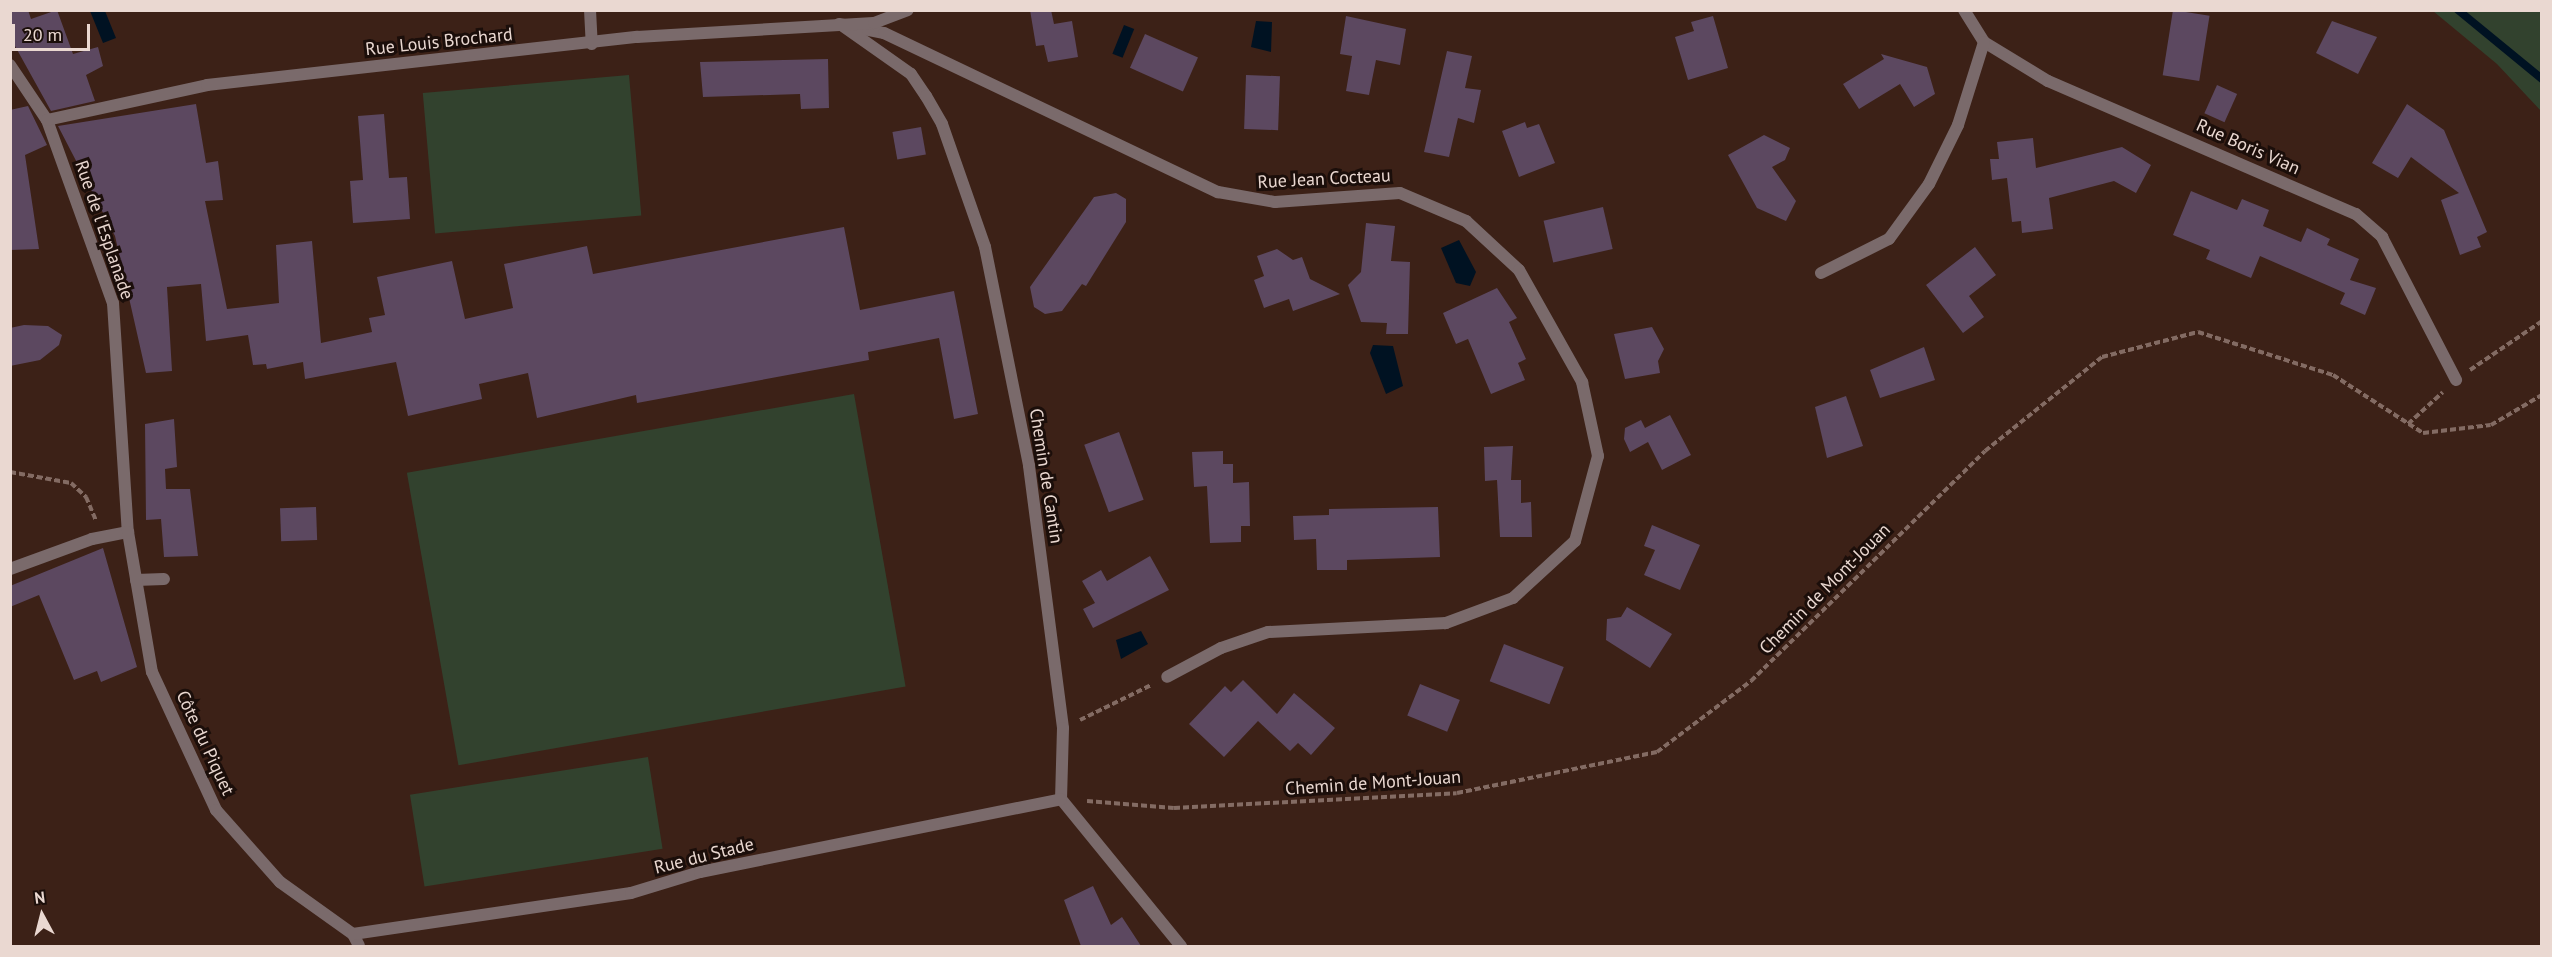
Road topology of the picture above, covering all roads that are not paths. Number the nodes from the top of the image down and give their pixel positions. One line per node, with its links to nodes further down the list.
1 (590, 10): 6 (street)
2 (908, 10): 4 (street)
3 (1964, 10): 5 (street, Rue Boris Vian)
4 (839, 24): 6 (street, Rue Louis Brochard); 15 (street, Rue Jean Cocteau); 16 (street, Chemin de Cantin)
5 (1984, 42): 9 (street); 10 (street, Rue Boris Vian)
6 (592, 44): 8 (street, Rue Louis Brochard)
7 (10, 64): 8 (street, Rue de l'Esplanade)
8 (47, 120): 11 (street, Rue de l'Esplanade)
9 (1821, 273)
10 (2456, 380)
11 (129, 532): 12 (street); 14 (street, Côte du Piquet)
12 (10, 569)
13 (164, 579): 14 (street)
14 (136, 580): 17 (street, Côte du Piquet)
15 (1167, 677)
16 (1061, 799): 17 (street, Rue du Stade); 19 (street)
17 (353, 934): 18 (street)
18 (358, 946)
19 (1181, 946)

